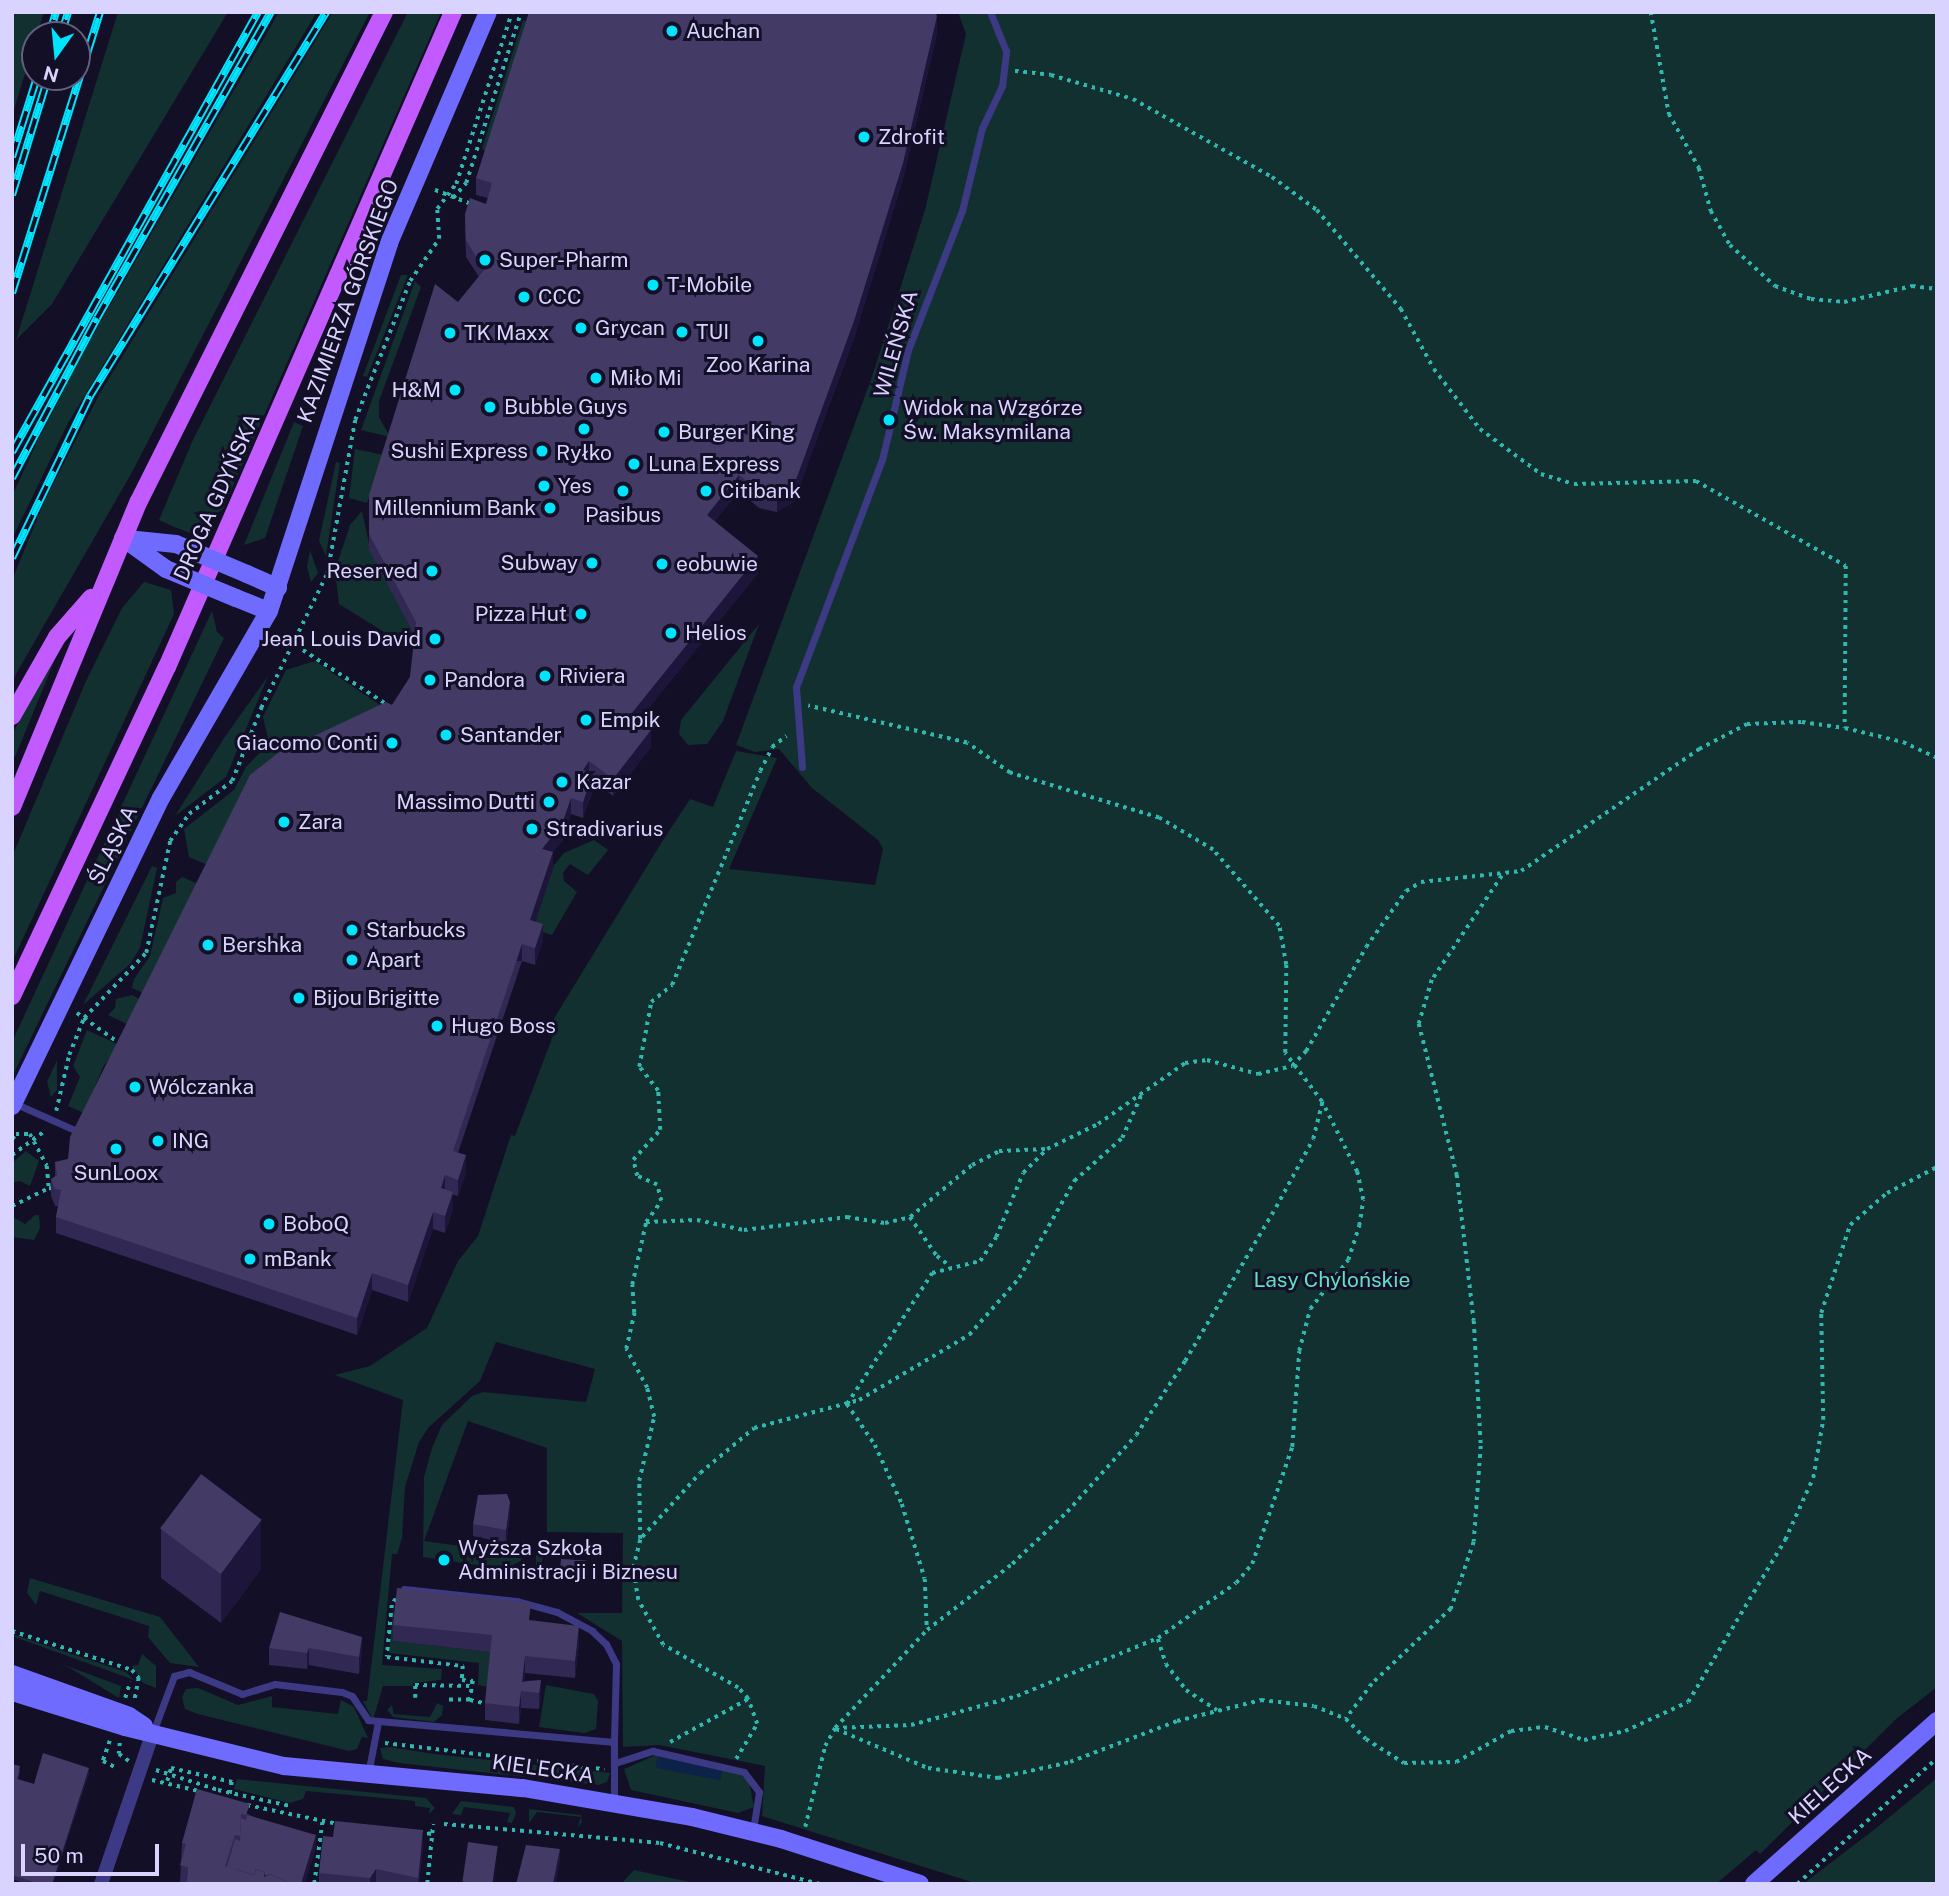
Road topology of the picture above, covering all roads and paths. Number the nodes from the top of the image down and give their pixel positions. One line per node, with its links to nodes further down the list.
1 (384, 12): 14 (main road)
2 (453, 12): 28 (main road, DROGA GDYŃSKA)
3 (488, 12): 16 (street, KAZIMIERZA GÓRSKIEGO)
4 (512, 12): 10 (path)
5 (522, 12): 11 (path)
6 (990, 12): 8 (lane)
7 (1651, 12): 13 (path)
8 (1006, 69): 19 (lane, WILEŃSKA); 23 (path)
9 (435, 190): 10 (path)
10 (445, 195): 11 (path); 30 (path)
11 (453, 198): 12 (path)
12 (480, 206)
13 (1937, 289)
14 (123, 538): 15 (main road); 16 (street, bridge); 17 (street, bridge)
15 (100, 587): 21 (main road); 26 (main road)
16 (278, 588): 17 (street, KAZIMIERZA GÓRSKIEGO)
17 (269, 611): 35 (street, ŚLĄSKA)
18 (303, 650): 20 (path)
19 (799, 705): 22 (lane, WILEŃSKA); 32 (path)
20 (390, 706)
21 (12, 716)
22 (800, 726): 25 (lane, WILEŃSKA); 48 (path)
23 (1845, 728): 24 (path); 27 (path)
24 (1937, 758)
25 (802, 767)
26 (12, 807)
27 (1503, 876): 32 (path); 69 (path)
28 (12, 996)
29 (73, 1010): 30 (path)
30 (84, 1017): 31 (path); 36 (path)
31 (123, 1046)
32 (1292, 1066): 33 (path); 34 (path)
33 (1143, 1091): 41 (path); 50 (path)
34 (1322, 1102): 54 (path); 56 (path)
35 (13, 1105): 38 (lane)
36 (56, 1111)
37 (47, 1129): 40 (path)
38 (80, 1133)
39 (12, 1139): 40 (path)
40 (35, 1141): 42 (path); 44 (path)
41 (1047, 1149): 47 (path); 49 (path)
42 (12, 1155)
43 (1937, 1167): 69 (path)
44 (48, 1188): 45 (path); 46 (path)
45 (58, 1190)
46 (12, 1206)
47 (910, 1217): 48 (path); 49 (path)
48 (646, 1222): 51 (path)
49 (950, 1266): 50 (path)
50 (847, 1404): 51 (path); 54 (path)
51 (640, 1539): 62 (path)
52 (404, 1588): 76 (lane)
53 (392, 1605): 59 (path)
54 (927, 1630): 72 (path)
55 (12, 1631): 66 (path)
56 (1158, 1638): 68 (path); 72 (path)
57 (12, 1674): 73 (street, KIELECKA)
58 (130, 1682): 63 (path)
59 (472, 1686): 61 (path); 65 (path)
60 (12, 1692): 73 (street, KIELECKA)
61 (415, 1698)
62 (748, 1699): 78 (path); 81 (path)
63 (124, 1700)
64 (449, 1700): 65 (path)
65 (470, 1700): 67 (path)
66 (133, 1703)
67 (486, 1704)
68 (1217, 1710): 69 (path); 72 (path)
69 (1346, 1719)
70 (377, 1721): 73 (lane); 75 (lane); 76 (lane)
71 (1937, 1721): 106 (street, KIELECKA)
72 (835, 1728): 97 (path)
73 (153, 1732): 85 (street, KIELECKA); 101 (street)
74 (111, 1738): 83 (path)
75 (373, 1742): 82 (path); 85 (lane)
76 (614, 1742): 82 (lane)
77 (118, 1747): 80 (path)
78 (653, 1751): 81 (lane); 82 (lane)
79 (1937, 1758): 107 (path)
80 (126, 1760)
81 (730, 1766): 99 (lane)
82 (615, 1767): 91 (lane)
83 (117, 1768)
84 (151, 1768): 86 (path)
85 (368, 1774): 91 (street, KIELECKA)
86 (169, 1775): 87 (path); 89 (path); 89 (path)
87 (167, 1781): 88 (path); 90 (path)
88 (158, 1782)
89 (230, 1792): 90 (path); 92 (path)
90 (229, 1799): 93 (path)
91 (614, 1803): 99 (street, KIELECKA)
92 (290, 1806)
93 (322, 1823): 96 (path); 102 (path)
94 (433, 1824): 100 (path)
95 (444, 1824): 104 (path)
96 (349, 1825)
97 (806, 1827)
98 (404, 1831): 100 (path)
99 (753, 1832): 105 (street, KIELECKA)
100 (432, 1834): 103 (path)
101 (101, 1884)
102 (314, 1884)
103 (427, 1884)
104 (820, 1884)
105 (920, 1884)
106 (1754, 1884)
107 (1797, 1884)

